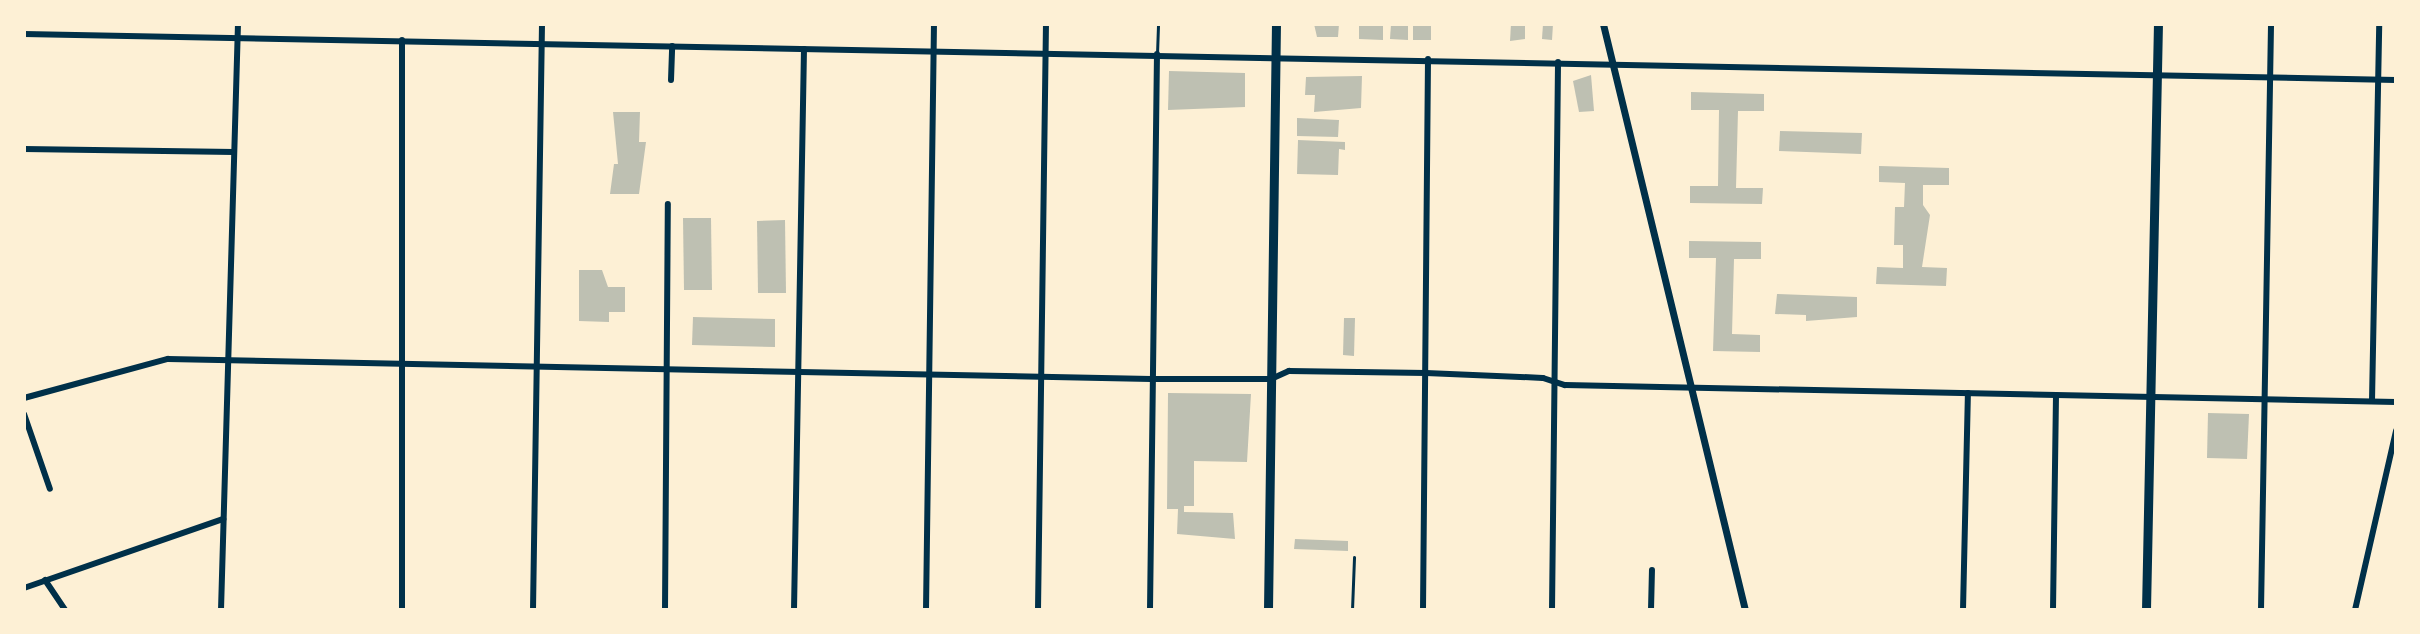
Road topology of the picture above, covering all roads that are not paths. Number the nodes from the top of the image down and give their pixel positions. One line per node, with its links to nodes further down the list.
1 (238, 24): 12 (street)
2 (542, 24): 14 (street)
3 (934, 24): 17 (street)
4 (1046, 24): 18 (street)
5 (1158, 24): 19 (lane)
6 (1276, 24): 20 (main road)
7 (1603, 24): 23 (street)
8 (2158, 24): 24 (main road)
9 (2271, 24): 25 (street)
10 (2379, 24): 26 (street)
11 (24, 34): 12 (street)
12 (237, 38): 13 (street); 30 (street)
13 (402, 40): 14 (street); 33 (street)
14 (542, 44): 15 (street); 34 (street)
15 (672, 46): 16 (street); 27 (street)
16 (804, 49): 17 (street); 36 (street)
17 (934, 51): 18 (street); 37 (street)
18 (1046, 53): 19 (street); 39 (street)
19 (1157, 54): 20 (street); 40 (street)
20 (1276, 56): 21 (street); 41 (main road)
21 (1428, 59): 22 (street); 38 (street)
22 (1558, 62): 23 (street); 42 (street)
23 (1612, 64): 24 (street); 43 (street)
24 (2157, 74): 25 (street); 47 (main road)
25 (2270, 76): 26 (street); 48 (street)
26 (2378, 79): 28 (street); 49 (street)
27 (671, 80)
28 (2396, 80)
29 (24, 149): 30 (street)
30 (234, 152): 32 (street)
31 (668, 204): 35 (street)
32 (230, 361): 33 (street); 46 (street); 54 (street)
33 (405, 365): 34 (street); 61 (street)
34 (534, 365): 35 (street); 62 (street)
35 (668, 368): 36 (street); 63 (street)
36 (799, 370): 37 (street); 64 (street)
37 (927, 373): 39 (street); 65 (street)
38 (1426, 373): 41 (street); 42 (street); 70 (street)
39 (1042, 378): 40 (street); 66 (street)
40 (1151, 379): 41 (street); 67 (street)
41 (1271, 379): 68 (main road)
42 (1555, 382): 43 (street); 71 (street)
43 (1691, 389): 44 (street); 73 (street)
44 (1968, 393): 45 (street); 74 (street)
45 (2056, 397): 47 (street); 75 (street)
46 (24, 398)
47 (2151, 398): 48 (street); 76 (main road)
48 (2267, 398): 49 (street); 77 (street)
49 (2372, 401): 50 (street)
50 (2396, 402)
51 (24, 414): 53 (street)
52 (2396, 431): 78 (street)
53 (50, 489)
54 (223, 519): 57 (street); 60 (street)
55 (1354, 557): 69 (lane)
56 (1652, 570): 72 (street)
57 (45, 580): 58 (street); 59 (street)
58 (24, 588)
59 (65, 610)
60 (221, 610)
61 (402, 610)
62 (533, 610)
63 (665, 610)
64 (794, 610)
65 (926, 610)
66 (1038, 610)
67 (1150, 610)
68 (1268, 610)
69 (1352, 610)
70 (1423, 610)
71 (1552, 610)
72 (1651, 610)
73 (1745, 610)
74 (1963, 610)
75 (2053, 610)
76 (2146, 610)
77 (2261, 610)
78 (2355, 610)

